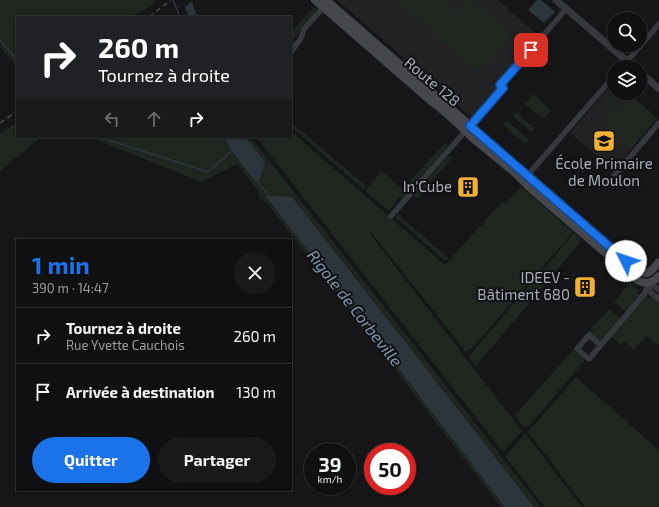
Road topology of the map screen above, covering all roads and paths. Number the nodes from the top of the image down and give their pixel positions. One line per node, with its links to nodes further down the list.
1 (315, 0): 3 (main road, Route 128)
2 (556, 0): 4 (street)
3 (325, 4): 6 (street); 13 (main road, Route 128)
4 (566, 9): 7 (street); 13 (street)
5 (659, 24): 8 (street)
6 (292, 51)
7 (620, 60)
8 (628, 60)
9 (647, 78): 11 (street)
10 (607, 84): 15 (street)
11 (659, 89)
12 (659, 123): 14 (street)
13 (468, 128): 15 (main road, Route 128); 16 (street)
14 (614, 176)
15 (525, 178): 17 (main road, Route 128); 19 (main road, Route 128)
16 (391, 216)
17 (659, 262)
18 (659, 276): 19 (main road)
19 (648, 284): 20 (street); 21 (street); 22 (street)
20 (659, 290)
21 (659, 299)
22 (600, 345)

